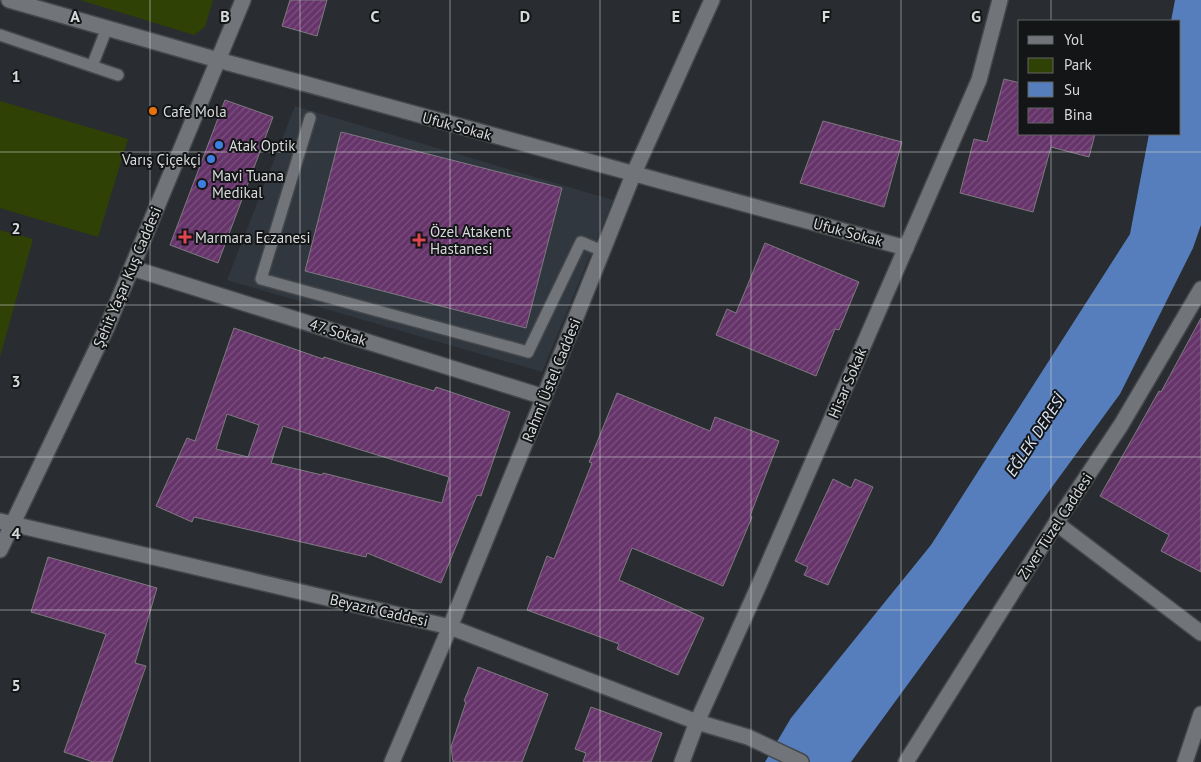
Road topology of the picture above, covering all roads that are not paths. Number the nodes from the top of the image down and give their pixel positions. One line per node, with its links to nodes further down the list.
1 (9, 0): 5 (street, Ufuk Sokak)
2 (243, 0): 7 (street, Şehit Yaşar Kuş Caddesi)
3 (712, 0): 11 (street, Rahmi Üstel Caddesi)
4 (1000, 0): 12 (street, Hisar Sokak)
5 (107, 28): 7 (street, Ufuk Sokak); 8 (lane)
6 (0, 35): 8 (lane)
7 (218, 60): 11 (street, Ufuk Sokak); 14 (street, Şehit Yaşar Kuş Caddesi)
8 (92, 66): 9 (lane)
9 (118, 75)
10 (310, 118): 13 (lane)
11 (633, 175): 12 (street, Ufuk Sokak); 13 (street, Rahmi Üstel Caddesi)
12 (906, 248): 23 (street, Hisar Sokak)
13 (602, 251): 16 (street, Rahmi Üstel Caddesi)
14 (132, 268): 16 (street, 47. Sokak); 17 (street, Şehit Yaşar Kuş Caddesi)
15 (1201, 289): 18 (street, Ziver Tüzel Caddesi)
16 (544, 397): 20 (street, Rahmi Üstel Caddesi)
17 (6, 523): 19 (street, Şehit Yaşar Kuş Caddesi); 20 (street, Beyazıt Caddesi)
18 (1056, 523): 21 (street); 27 (street, Ziver Tüzel Caddesi)
19 (0, 550)
20 (450, 627): 23 (street, Beyazıt Caddesi); 24 (street, Rahmi Üstel Caddesi)
21 (1201, 633)
22 (1201, 714): 28 (street)
23 (697, 722): 25 (street, Hisar Sokak); 26 (street, Beyazıt Caddesi)
24 (392, 762)
25 (682, 762)
26 (801, 762)
27 (906, 762)
28 (1185, 762)

